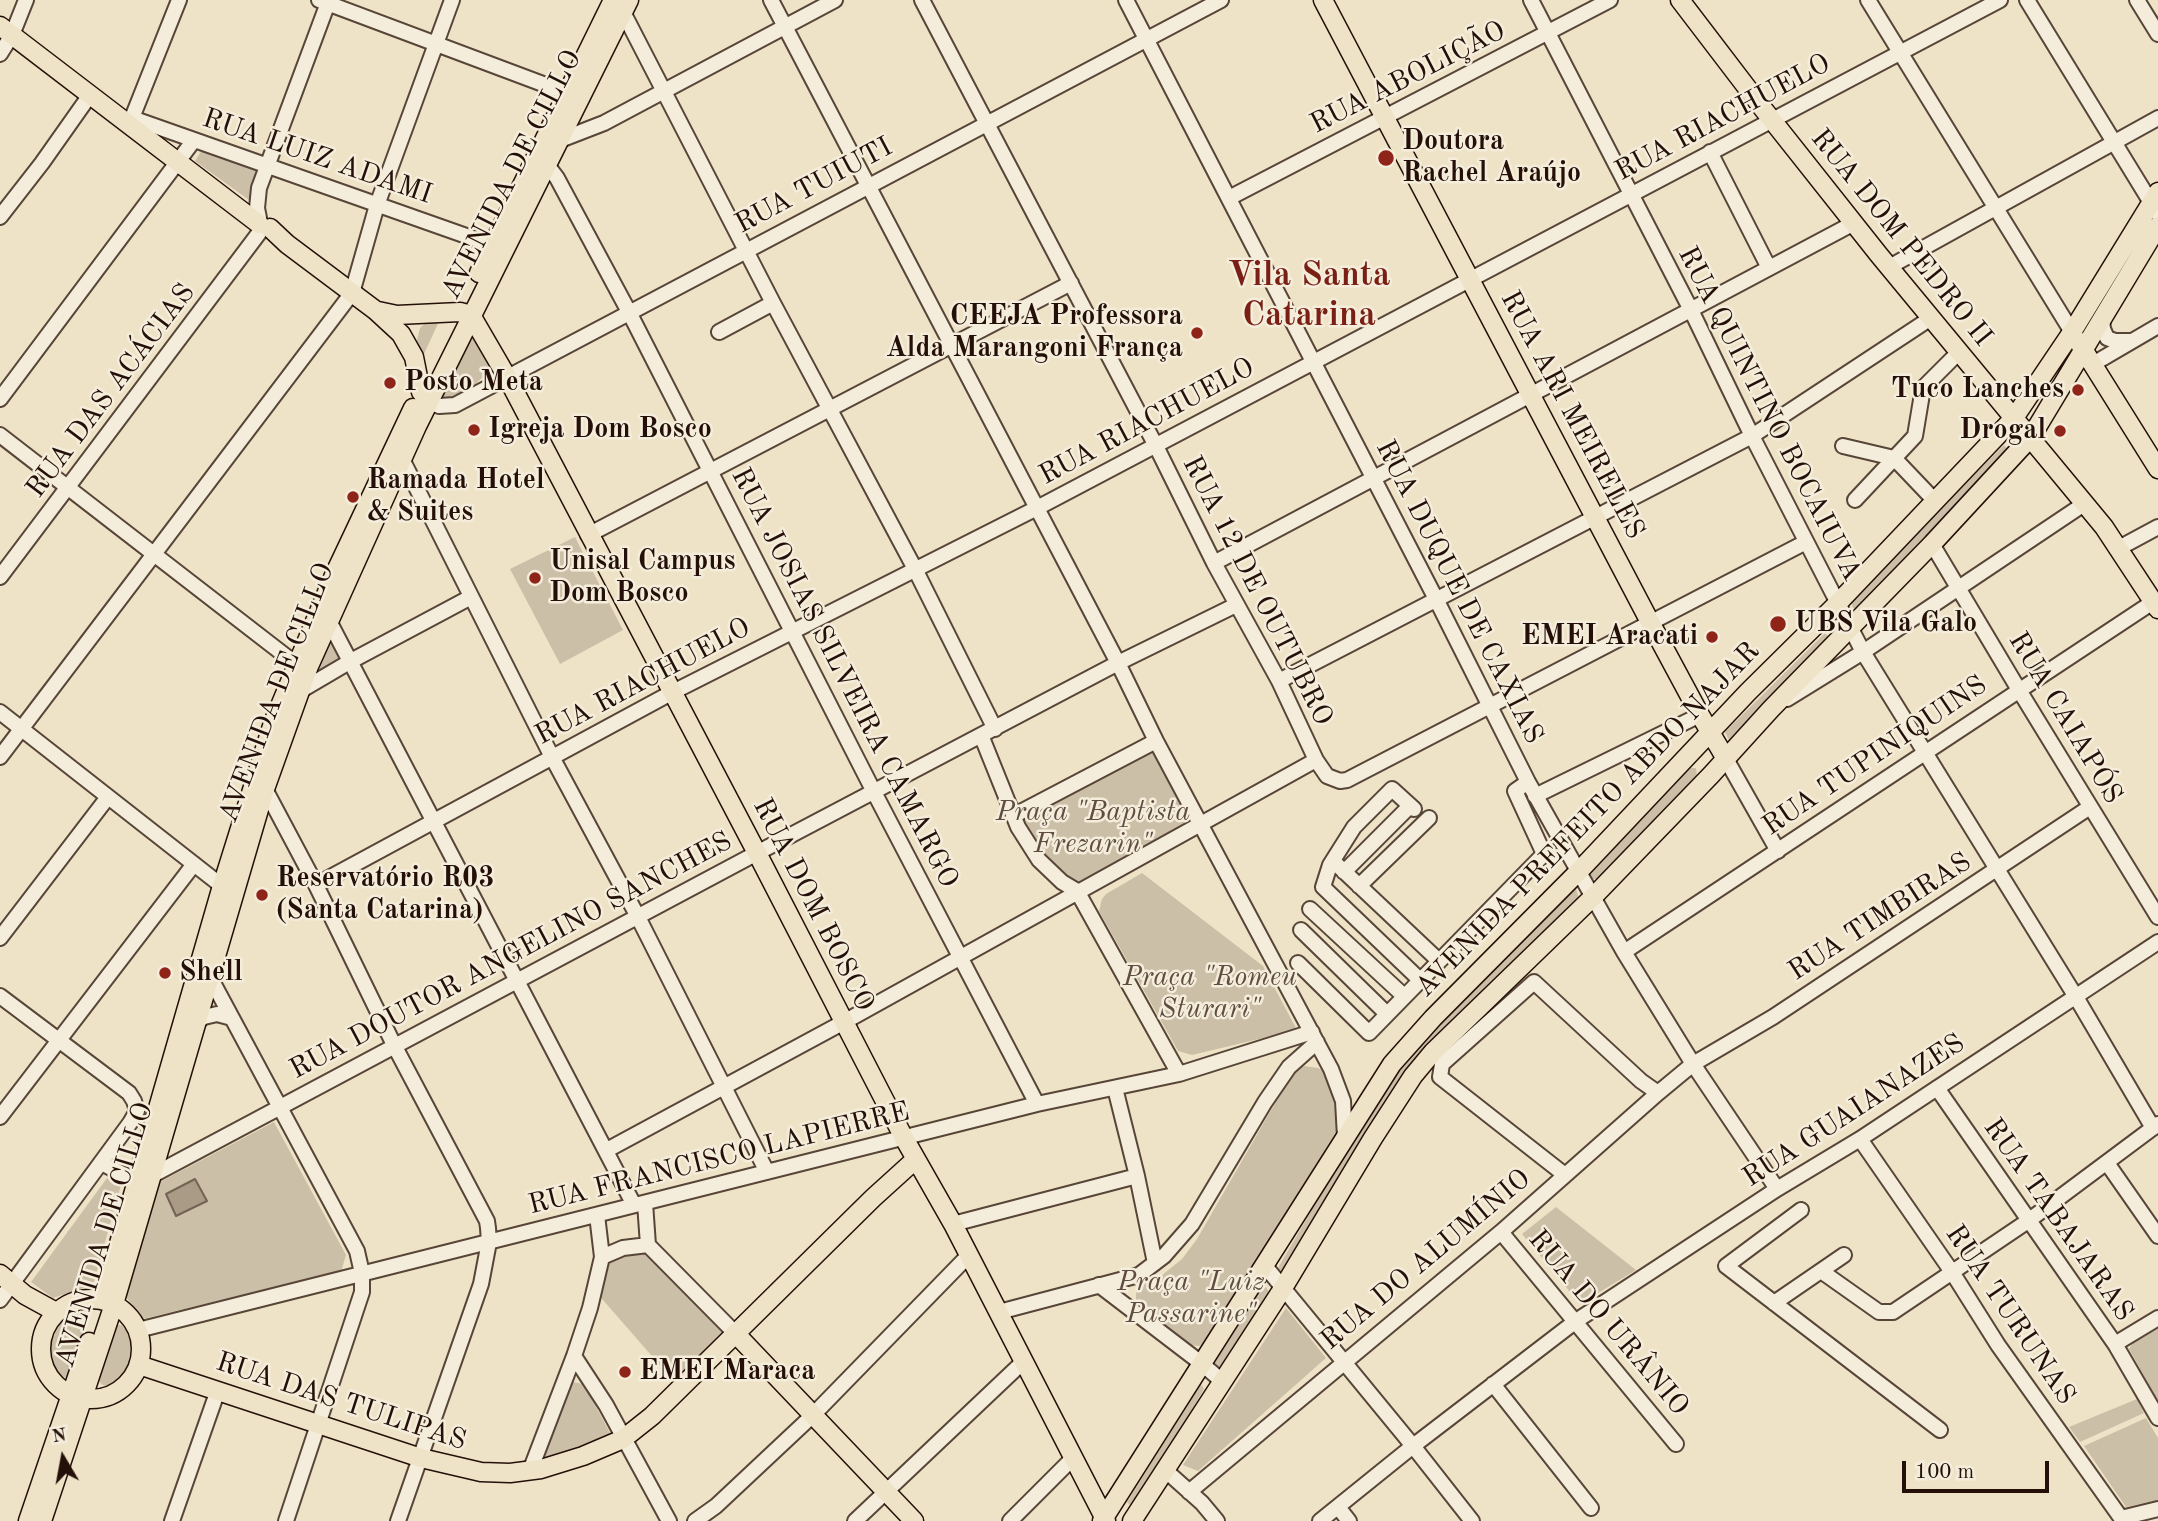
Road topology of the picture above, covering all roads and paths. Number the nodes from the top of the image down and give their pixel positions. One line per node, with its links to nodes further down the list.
1 (26, 0): 20 (street)
2 (179, 0): 33 (street)
3 (452, 0): 24 (street)
4 (771, 0): 19 (street)
5 (835, 0): 19 (street)
6 (922, 0): 35 (street, RUA 12 DE OUTUBRO)
7 (1126, 0): 23 (street, RUA DUQUE DE CAXIAS)
8 (1221, 0): 23 (street, RUA TUIUTI)
9 (1323, 0): 30 (main road, RUA ARI MEIRELES)
10 (1531, 0): 21 (street, RUA QUINTINO BOCAIUVA)
11 (1610, 0): 21 (street, RUA ABOLIÇÃO)
12 (1680, 0): 32 (main road, RUA DOM PEDRO II)
13 (1868, 0): 25 (street)
14 (2000, 0): 25 (street, RUA RIACHUELO)
15 (2027, 0): 37 (street)
16 (2137, 0): 22 (street)
17 (325, 1): 24 (street); 41 (street)
18 (619, 5): 27 (street); 29 (main road, AVENIDA DE CILLO)
19 (785, 26): 27 (street); 42 (street)
20 (6, 31): 26 (street); 28 (main road)
21 (1548, 33): 30 (street, RUA ABOLIÇÃO); 43 (street, RUA QUINTINO BOCAIUVA)
22 (2158, 34)
23 (1146, 40): 35 (street, RUA TUIUTI); 44 (street, RUA DUQUE DE CAXIAS)
24 (436, 44): 29 (street); 46 (street)
25 (1900, 52): 32 (street, RUA RIACHUELO); 47 (street)
26 (0, 54)
27 (664, 90): 34 (street); 53 (street)
28 (90, 95): 33 (main road); 48 (street)
29 (572, 99): 34 (street); 38 (main road, AVENIDA DE CILLO)
30 (1385, 118): 44 (street, RUA ABOLIÇÃO); 56 (main road, RUA ARI MEIRELES)
31 (2158, 118): 37 (street)
32 (1771, 120): 39 (street, RUA RIACHUELO); 50 (main road, RUA DOM PEDRO II)
33 (130, 121): 36 (street, RUA LUIZ ADAMI); 40 (main road)
34 (604, 122): 38 (street)
35 (986, 123): 42 (street, RUA TUIUTI); 57 (street, RUA 12 DE OUTUBRO)
36 (194, 140): 40 (street); 41 (street, RUA LUIZ ADAMI)
37 (2115, 143): 45 (street); 47 (street)
38 (547, 151): 52 (main road, AVENIDA DE CILLO); 63 (street, RUA JOSIAS SILVEIRA CAMARGO); 64 (main road, AVENIDA DE CILLO)
39 (1710, 152): 43 (street, RUA RIACHUELO); 55 (street)
40 (178, 162): 49 (main road); 79 (street)
41 (267, 166): 46 (street, RUA LUIZ ADAMI); 49 (street)
42 (867, 185): 53 (street, RUA TUIUTI); 71 (street)
43 (1630, 195): 56 (street, RUA RIACHUELO); 61 (street, RUA QUINTINO BOCAIUVA)
44 (1229, 198): 75 (street, RUA DUQUE DE CAXIAS)
45 (2156, 203): 69 (main road, AVENIDA PREFEITO ABDO NAJAR)
46 (377, 205): 52 (street, RUA LUIZ ADAMI); 58 (street)
47 (1995, 207): 54 (street); 69 (street)
48 (0, 217)
49 (258, 223): 58 (main road); 92 (street, RUA DAS ACÁCIAS)
50 (1854, 223): 54 (main road, RUA DOM PEDRO II); 55 (street)
51 (2158, 226): 66 (main road, AVENIDA PREFEITO ABDO NAJAR)
52 (492, 245): 64 (main road, AVENIDA DE CILLO)
53 (746, 249): 59 (street); 63 (street, RUA TUIUTI)
54 (1889, 267): 65 (main road, RUA DOM PEDRO II)
55 (1769, 268): 61 (street)
56 (1471, 278): 75 (street, RUA RIACHUELO); 77 (main road, RUA ARI MEIRELES)
57 (1071, 284): 71 (street); 85 (street, RUA 12 DE OUTUBRO)
58 (352, 293): 60 (main road); 103 (street)
59 (773, 303): 68 (street); 80 (street)
60 (375, 310): 62 (main road); 73 (main road)
61 (1691, 310): 77 (street); 83 (street, RUA QUINTINO BOCAIUVA)
62 (435, 312): 64 (main road); 73 (main road)
63 (629, 313): 76 (street, RUA TUIUTI); 90 (street, RUA JOSIAS SILVEIRA CAMARGO)
64 (466, 314): 76 (main road, RUA DOM BOSCO); 78 (main road, AVENIDA DE CILLO)
65 (1931, 318): 72 (main road, RUA DOM PEDRO II); 83 (street)
66 (2102, 319): 70 (street); 74 (main road, AVENIDA PREFEITO ABDO NAJAR)
67 (2158, 326): 70 (street)
68 (719, 332)
69 (2072, 332): 74 (main road); 81 (main road, AVENIDA PREFEITO ABDO NAJAR)
70 (2135, 340): 74 (street)
71 (951, 345): 80 (street); 96 (street)
72 (1959, 352): 81 (main road, RUA DOM PEDRO II); 87 (street)
73 (414, 357): 78 (main road)
74 (2088, 357): 84 (main road, AVENIDA PREFEITO ABDO NAJAR); 89 (main road)
75 (1314, 361): 85 (street, RUA RIACHUELO); 91 (street, RUA DUQUE DE CAXIAS)
76 (506, 377): 78 (street, RUA TUIUTI); 99 (main road, RUA DOM BOSCO)
77 (1532, 394): 91 (street); 97 (main road, RUA ARI MEIRELES)
78 (425, 397): 88 (main road, AVENIDA DE CILLO); 120 (main road, AVENIDA DE CILLO)
79 (0, 399)
80 (831, 410): 90 (street); 105 (street)
81 (2014, 418): 84 (main road, RUA DOM PEDRO II); 93 (main road, AVENIDA PREFEITO ABDO NAJAR)
82 (0, 435): 92 (street)
83 (1752, 436): 97 (street); 100 (street, RUA QUINTINO BOCAIUVA)
84 (2031, 437): 95 (main road, RUA DOM PEDRO II); 101 (main road, AVENIDA PREFEITO ABDO NAJAR)
85 (1156, 446): 96 (street, RUA RIACHUELO); 104 (street, RUA 12 DE OUTUBRO)
86 (1843, 446): 87 (street)
87 (1894, 458): 93 (street); 94 (street)
88 (401, 459): 108 (street); 113 (main road, AVENIDA DE CILLO)
89 (2158, 469)
90 (712, 472): 99 (street); 116 (street, RUA JOSIAS SILVEIRA CAMARGO)
91 (1374, 479): 104 (street); 109 (street, RUA DUQUE DE CAXIAS)
92 (69, 488): 103 (street); 106 (street, RUA DAS ACÁCIAS)
93 (1931, 497): 110 (main road, AVENIDA PREFEITO ABDO NAJAR)
94 (1856, 500)
95 (2084, 504): 102 (main road, RUA DOM PEDRO II); 107 (street)
96 (1037, 508): 105 (street, RUA RIACHUELO); 119 (street)
97 (1595, 517): 109 (street); 114 (main road, RUA ARI MEIRELES)
98 (2158, 527): 102 (street)
99 (588, 535): 125 (main road, RUA DOM BOSCO)
100 (1806, 542): 110 (street, RUA QUINTINO BOCAIUVA); 114 (street)
101 (1932, 544): 107 (street, RUA CAIAPÓS); 115 (main road, AVENIDA PREFEITO ABDO NAJAR)
102 (2119, 548): 112 (main road, RUA DOM PEDRO II)
103 (152, 554): 120 (street); 130 (street)
104 (1214, 564): 111 (street, RUA 12 DE OUTUBRO)
105 (915, 569): 116 (street, RUA RIACHUELO); 131 (street)
106 (0, 577)
107 (1958, 587): 117 (street); 122 (street, RUA CAIAPÓS)
108 (471, 597): 118 (street); 137 (street)
109 (1436, 599): 121 (street); 126 (street, RUA DUQUE DE CAXIAS)
110 (1837, 604): 115 (street, RUA QUINTINO BOCAIUVA); 124 (main road, AVENIDA PREFEITO ABDO NAJAR)
111 (1236, 605): 119 (street, RUA DOUTOR ANGELINO SANCHES); 121 (street, RUA 12 DE OUTUBRO)
112 (2156, 606): 122 (street, RUA TUPINIQUINS)
113 (329, 621): 118 (street); 123 (main road, AVENIDA DE CILLO)
114 (1650, 622): 126 (street); 129 (main road, RUA ARI MEIRELES)
115 (1850, 627): 117 (street, RUA QUINTINO BOCAIUVA); 127 (main road, AVENIDA PREFEITO ABDO NAJAR)
116 (793, 631): 125 (street, RUA RIACHUELO); 143 (street, RUA JOSIAS SILVEIRA CAMARGO)
117 (1863, 652): 127 (street); 134 (street, RUA QUINTINO BOCAIUVA)
118 (351, 661): 123 (street); 148 (street)
119 (1118, 663): 131 (street, RUA DOUTOR ANGELINO SANCHES); 133 (street)
120 (296, 664): 160 (main road, AVENIDA DE CILLO)
121 (1279, 681): 139 (street, RUA 12 DE OUTUBRO)
122 (2019, 690): 134 (street, RUA TUPINIQUINS); 145 (street, RUA CAIAPÓS)
123 (300, 691): 141 (main road, AVENIDA DE CILLO)
124 (1748, 692): 129 (main road); 132 (main road, AVENIDA PREFEITO ABDO NAJAR)
125 (671, 693): 137 (street, RUA RIACHUELO); 153 (main road, RUA DOM BOSCO)
126 (1489, 705): 139 (street, RUA 12 DE OUTUBRO); 142 (street, RUA DUQUE DE CAXIAS)
127 (1771, 709): 138 (main road, AVENIDA PREFEITO ABDO NAJAR)
128 (0, 712): 130 (street)
129 (1700, 715): 132 (main road, RUA ARI MEIRELES); 142 (street)
130 (22, 728): 136 (street); 144 (street)
131 (988, 732): 143 (street, RUA DOUTOR ANGELINO SANCHES); 146 (street)
132 (1710, 732): 135 (main road, AVENIDA PREFEITO ABDO NAJAR); 138 (main road, RUA ARI MEIRELES)
133 (1156, 741): 146 (street); 149 (street)
134 (1924, 752): 152 (street, RUA TUPINIQUINS); 157 (street, RUA QUINTINO BOCAIUVA)
135 (1689, 755): 140 (main road); 156 (main road, AVENIDA PREFEITO ABDO NAJAR)
136 (0, 757)
137 (552, 757): 148 (street, RUA RIACHUELO); 166 (street)
138 (1726, 759): 140 (main road, AVENIDA PREFEITO ABDO NAJAR); 152 (street, RUA ARI MEIRELES)
139 (1316, 760): 149 (street)
140 (1711, 775): 163 (main road, AVENIDA PREFEITO ABDO NAJAR)
141 (265, 789): 150 (street); 151 (main road, AVENIDA DE CILLO)
142 (1531, 789): 156 (street, RUA DUQUE DE CAXIAS); 172 (street)
143 (874, 792): 153 (street, RUA DOUTOR ANGELINO SANCHES); 171 (street, RUA JOSIAS SILVEIRA CAMARGO)
144 (108, 797): 155 (street); 168 (street)
145 (2090, 807): 157 (street, RUA TIMBIRAS); 165 (street, RUA CAIAPÓS)
146 (1013, 816): 162 (street)
147 (1429, 818): 161 (street)
148 (434, 821): 159 (street, RUA RIACHUELO); 176 (street)
149 (1200, 823): 162 (street); 184 (street)
150 (284, 825): 151 (street); 159 (street)
151 (254, 827): 174 (main road, AVENIDA DE CILLO)
152 (1778, 851): 170 (street, RUA TUPINIQUINS)
153 (757, 853): 166 (street, RUA DOUTOR ANGELINO SANCHES); 183 (main road, RUA DOM BOSCO)
154 (1333, 861): 158 (street); 158 (street); 175 (street)
155 (194, 864): 160 (street); 185 (street)
156 (1580, 870): 163 (street, RUA DUQUE DE CAXIAS); 200 (main road, AVENIDA PREFEITO ABDO NAJAR)
157 (1997, 871): 179 (street, RUA QUINTINO BOCAIUVA); 188 (street, RUA TIMBIRAS)
158 (1344, 872): 161 (street)
159 (316, 885): 186 (street)
160 (222, 886): 212 (main road, AVENIDA DE CILLO)
161 (1359, 886): 172 (street)
162 (1077, 891): 171 (street); 191 (street)
163 (1594, 896): 170 (street, RUA DUQUE DE CAXIAS); 233 (main road, AVENIDA PREFEITO ABDO NAJAR)
164 (1310, 909): 178 (street)
165 (2158, 917)
166 (638, 918): 176 (street, RUA DOUTOR ANGELINO SANCHES); 192 (street)
167 (1301, 930): 180 (street)
168 (0, 938)
169 (2158, 942): 179 (street, RUA GUAIANAZES)
170 (1624, 952): 188 (street, RUA DUQUE DE CAXIAS)
171 (960, 958): 183 (street); 196 (street, RUA JOSIAS SILVEIRA CAMARGO)
172 (1438, 960): 175 (street)
173 (1298, 963): 180 (street)
174 (210, 977): 181 (street); 182 (main road, AVENIDA DE CILLO)
175 (1419, 979): 178 (street)
176 (517, 980): 186 (street, RUA DOUTOR ANGELINO SANCHES); 204 (street)
177 (0, 996): 185 (street)
178 (1404, 996): 180 (street)
179 (2076, 997): 194 (street, RUA GUAIANAZES); 199 (street, RUA QUINTINO BOCAIUVA)
180 (1387, 1014)
181 (232, 1018): 182 (street); 197 (street)
182 (196, 1022): 203 (main road, AVENIDA DE CILLO)
183 (844, 1022): 192 (street); 201 (main road, RUA DOM BOSCO)
184 (1315, 1037): 187 (street, RUA FRANCISCO LAPIERRE); 189 (street); 190 (street)
185 (58, 1041): 198 (street); 207 (street)
186 (394, 1045): 197 (street, RUA DOUTOR ANGELINO SANCHES); 221 (street)
187 (1270, 1046): 189 (street); 191 (street, RUA FRANCISCO LAPIERRE)
188 (1693, 1064): 195 (street, RUA DO ALUMÍNIO); 213 (street, RUA DUQUE DE CAXIAS)
189 (1292, 1065): 190 (street); 226 (street)
190 (1331, 1069): 200 (street)
191 (1179, 1074): 193 (street, RUA FRANCISCO LAPIERRE)
192 (723, 1086): 204 (street); 209 (street)
193 (1115, 1088): 196 (street, RUA FRANCISCO LAPIERRE); 210 (street)
194 (1937, 1088): 202 (street, RUA GUAIANAZES); 217 (street, RUA TABAJARAS)
195 (1658, 1093): 211 (street, RUA DO ALUMÍNIO); 211 (street)
196 (1037, 1104): 201 (street, RUA FRANCISCO LAPIERRE)
197 (280, 1107): 206 (street, RUA DOUTOR ANGELINO SANCHES); 230 (street)
198 (0, 1117)
199 (2156, 1126): 208 (street)
200 (1345, 1137): 227 (main road, AVENIDA PREFEITO ABDO NAJAR)
201 (904, 1138): 205 (main road, RUA DOM BOSCO); 209 (street, RUA FRANCISCO LAPIERRE)
202 (1860, 1139): 213 (street, RUA GUAIANAZES); 229 (street, RUA TURUNAS)
203 (160, 1147): 206 (street); 212 (main road, AVENIDA DE CILLO)
204 (607, 1150): 214 (street)
205 (916, 1159): 218 (main road, RUA DOM BOSCO); 243 (main road, RUA DAS TULIPAS)
206 (183, 1160): 212 (street, RUA DOUTOR ANGELINO SANCHES)
207 (102, 1163): 212 (street); 231 (street)
208 (2107, 1163): 217 (street); 220 (street)
209 (767, 1172): 214 (street, RUA FRANCISCO LAPIERRE)
210 (1138, 1175): 218 (street); 226 (street)
211 (1565, 1175): 219 (street, RUA DO ALUMÍNIO)
212 (143, 1179): 235 (main road, AVENIDA DE CILLO)
213 (1777, 1189): 240 (street, RUA GUAIANAZES)
214 (639, 1204): 216 (street, RUA FRANCISCO LAPIERRE); 222 (street)
215 (1801, 1210): 236 (street)
216 (597, 1215): 221 (street, RUA FRANCISCO LAPIERRE); 225 (street)
217 (2028, 1221): 229 (street); 244 (street, RUA TABAJARAS)
218 (953, 1224): 223 (main road, RUA DOM BOSCO)
219 (1501, 1232): 240 (street, RUA DO URÂNIO); 247 (street, RUA DO ALUMÍNIO)
220 (2158, 1236)
221 (489, 1241): 230 (street, RUA FRANCISCO LAPIERRE); 261 (street)
222 (648, 1245): 225 (street); 243 (street)
223 (969, 1255): 238 (main road, RUA DOM BOSCO); 254 (street)
224 (1844, 1255): 228 (street)
225 (601, 1257): 245 (street)
226 (1155, 1262): 232 (street)
227 (1265, 1266): 233 (street); 248 (main road, AVENIDA PREFEITO ABDO NAJAR)
228 (1821, 1271): 229 (street); 236 (street)
229 (1952, 1272): 271 (street, RUA TURUNAS)
230 (362, 1273): 242 (street, RUA FRANCISCO LAPIERRE); 256 (street)
231 (13, 1284): 234 (street); 237 (main road); 241 (main road)
232 (1099, 1285): 238 (street); 248 (street)
233 (1283, 1287): 247 (street); 250 (main road, AVENIDA PREFEITO ABDO NAJAR)
234 (0, 1300)
235 (108, 1302): 237 (main road); 242 (main road); 253 (main road, AVENIDA DE CILLO)
236 (1774, 1303): 257 (street)
237 (57, 1312): 241 (main road)
238 (999, 1312): 246 (main road, RUA DOM BOSCO)
239 (2158, 1318): 244 (street)
240 (1576, 1321): 251 (street, RUA GUAIANAZES); 259 (street, RUA DO URÂNIO)
241 (45, 1328): 253 (main road)
242 (138, 1330): 249 (main road)
243 (735, 1333): 254 (main road); 258 (main road, RUA DAS TULIPAS)
244 (2115, 1344): 255 (street, RUA TABAJARAS)
245 (574, 1356): 258 (street); 264 (street)
246 (1023, 1362): 262 (main road, RUA DOM BOSCO); 268 (street)
247 (1344, 1362): 260 (street); 267 (street, RUA DO ALUMÍNIO)
248 (1201, 1363): 250 (street); 266 (main road, AVENIDA PREFEITO ABDO NAJAR)
249 (139, 1364): 252 (main road, RUA DAS TULIPAS); 253 (main road)
250 (1223, 1382): 263 (main road, AVENIDA PREFEITO ABDO NAJAR)
251 (1493, 1384): 260 (street, RUA GUAIANAZES); 270 (street)
252 (218, 1390): 256 (main road, RUA DAS TULIPAS); 275 (street)
253 (78, 1397): 273 (main road, AVENIDA DE CILLO); 274 (main road, AVENIDA DE CILLO)
254 (812, 1416): 268 (main road); 279 (street)
255 (2158, 1418)
256 (318, 1425): 261 (main road, RUA DAS TULIPAS); 276 (street)
257 (1940, 1430)
258 (623, 1439): 264 (main road, RUA DAS TULIPAS); 278 (street)
259 (1676, 1444)
260 (1413, 1446): 269 (street, RUA GUAIANAZES); 287 (street)
261 (421, 1458): 264 (main road, RUA DAS TULIPAS); 277 (street)
262 (1073, 1458): 265 (main road, RUA DOM BOSCO); 282 (street)
263 (1165, 1470): 267 (street); 283 (main road, AVENIDA PREFEITO ABDO NAJAR)
264 (530, 1471)
265 (1088, 1487): 266 (main road); 272 (main road, RUA DOM BOSCO)
266 (1124, 1487): 272 (main road, AVENIDA PREFEITO ABDO NAJAR)
267 (1189, 1492): 284 (street)
268 (887, 1493): 280 (street); 281 (main road)
269 (1338, 1507): 285 (street, RUA GUAIANAZES); 286 (street)
270 (1591, 1508)
271 (2158, 1509)
272 (1104, 1520)
273 (28, 1521)
274 (42, 1521)
275 (172, 1521)
276 (286, 1521)
277 (398, 1521)
278 (669, 1521)
279 (695, 1521)
280 (855, 1521)
281 (914, 1521)
282 (1010, 1521)
283 (1132, 1521)
284 (1217, 1521)
285 (1320, 1521)
286 (1349, 1521)
287 (1472, 1521)

